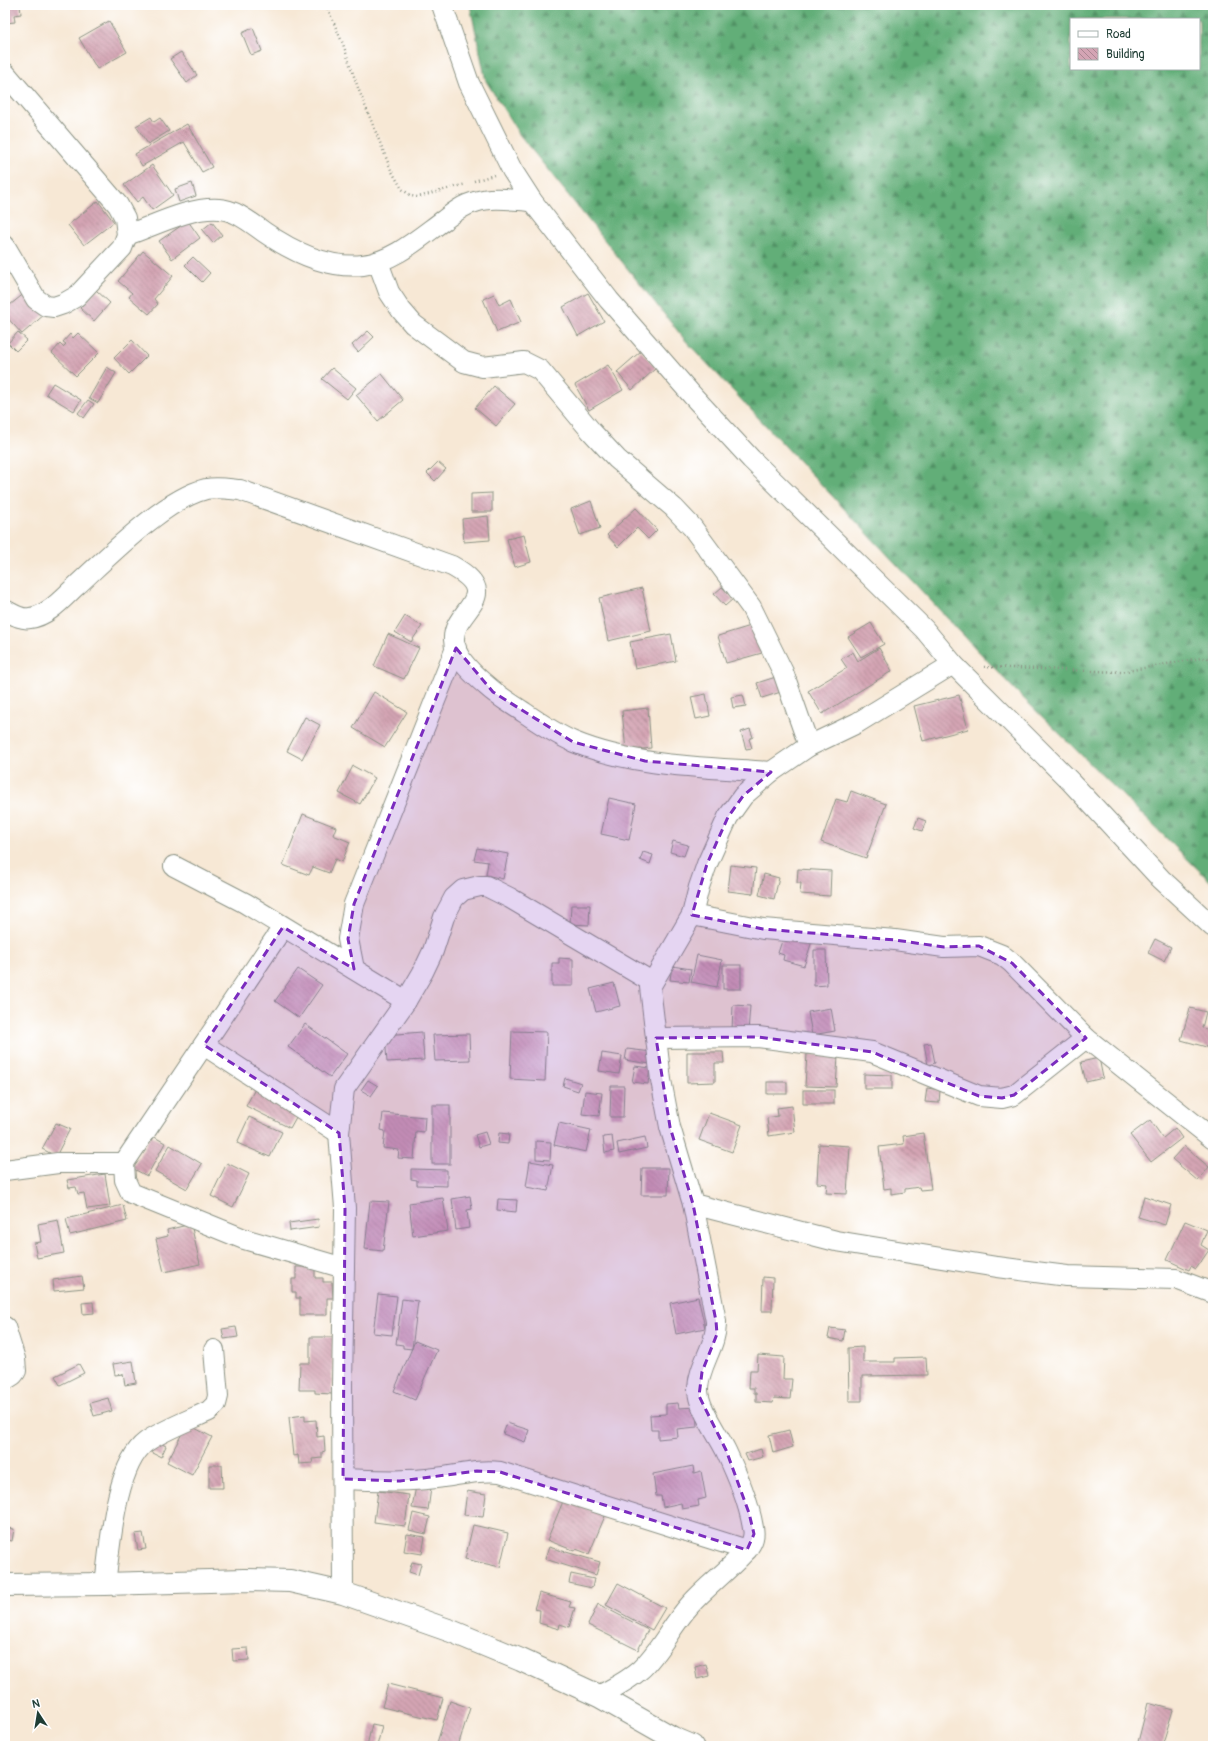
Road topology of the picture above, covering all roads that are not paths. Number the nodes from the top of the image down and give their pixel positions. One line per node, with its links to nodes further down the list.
1 (442, 5): 3 (street)
2 (5, 73): 4 (street)
3 (532, 201): 6 (street); 9 (street)
4 (127, 235): 5 (street); 6 (street)
5 (5, 246)
6 (378, 262): 10 (street)
7 (5, 610): 8 (street)
8 (456, 648): 11 (street); 16 (street)
9 (953, 664): 10 (street); 15 (street)
10 (809, 746): 11 (street)
11 (771, 772): 13 (street)
12 (174, 866): 14 (street)
13 (692, 915): 17 (street); 20 (street)
14 (284, 927): 16 (street); 21 (street)
15 (1213, 927)
16 (354, 969): 18 (street)
17 (652, 982): 18 (street); 19 (street)
18 (406, 1001): 22 (street)
19 (656, 1038): 20 (street); 26 (street)
20 (1086, 1038): 23 (street)
21 (204, 1045): 22 (street); 24 (street)
22 (338, 1133): 27 (street)
23 (1213, 1139)
24 (124, 1163): 25 (street); 27 (street)
25 (5, 1170)
26 (693, 1204): 28 (street); 33 (street)
27 (344, 1268): 32 (street)
28 (1213, 1293)
29 (5, 1327): 31 (street)
30 (214, 1350): 34 (street)
31 (5, 1380)
32 (343, 1478): 33 (street); 36 (street)
33 (747, 1550): 37 (street)
34 (105, 1584): 35 (street); 36 (street)
35 (5, 1585)
36 (343, 1593): 37 (street)
37 (599, 1696): 38 (street)
38 (692, 1746)

